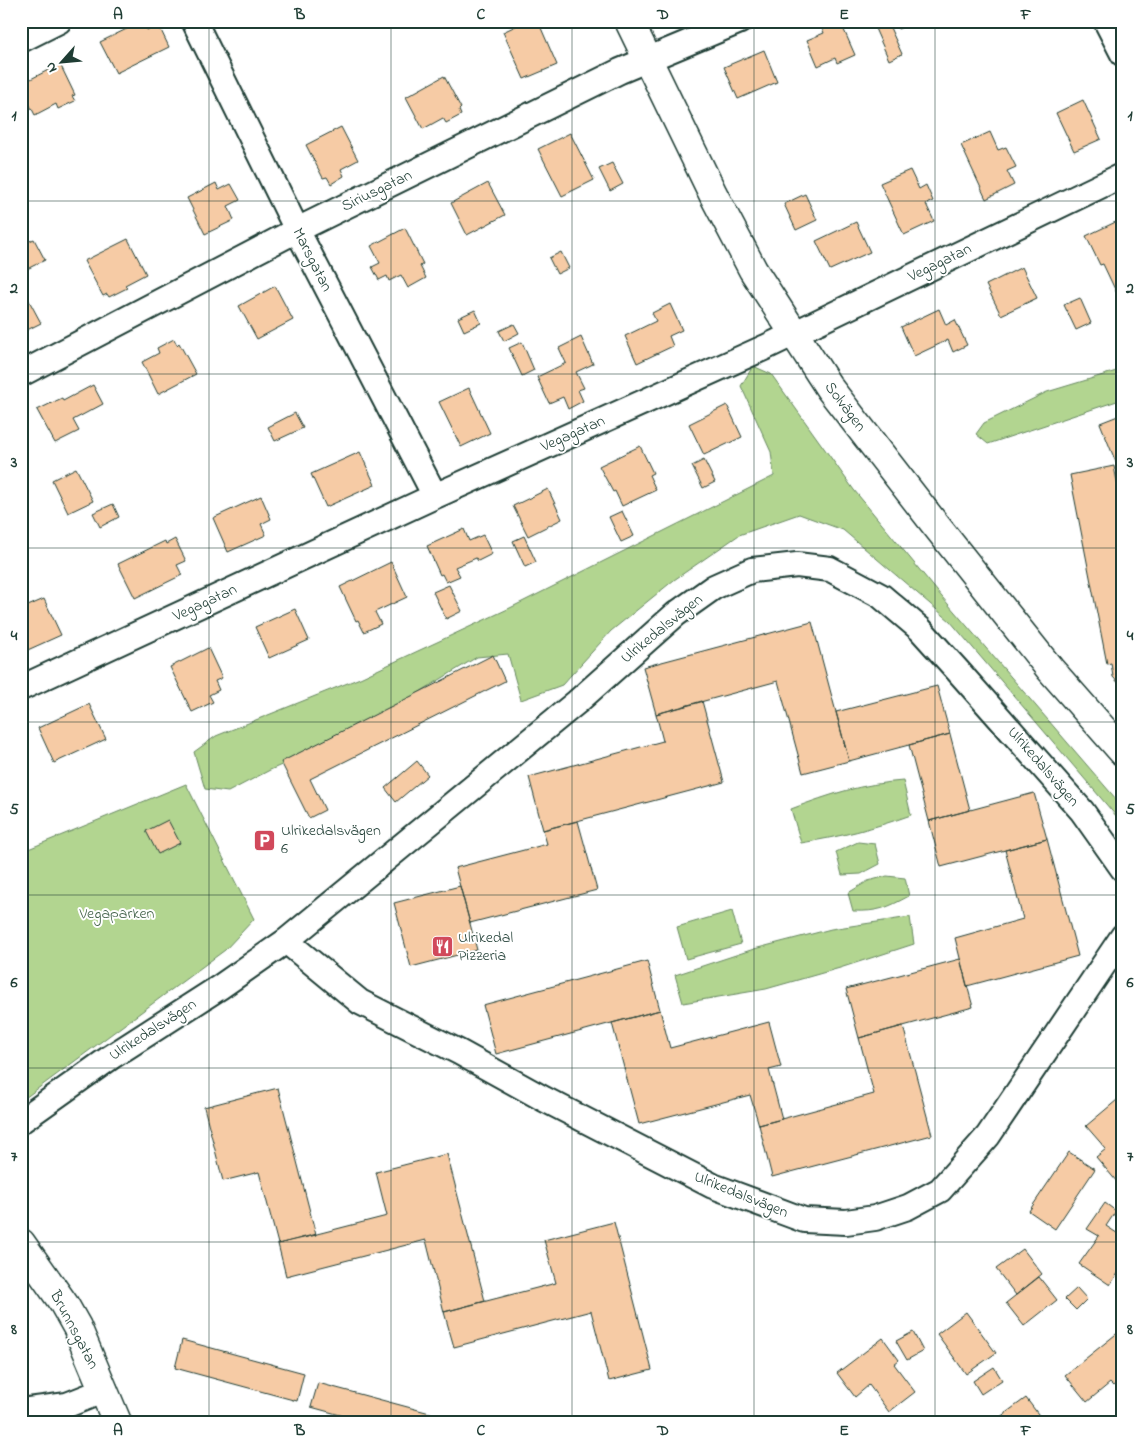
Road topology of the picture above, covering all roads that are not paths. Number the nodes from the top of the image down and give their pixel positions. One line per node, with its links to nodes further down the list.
1 (60, 21): 6 (street)
2 (194, 21): 10 (street, Marsgatan)
3 (629, 21): 8 (main road, Solvägen)
4 (740, 21): 8 (street, Siriusgatan)
5 (1106, 21): 7 (street)
6 (21, 40)
7 (1123, 54)
8 (648, 60): 10 (street, Siriusgatan); 11 (main road, Solvägen)
9 (1123, 175): 11 (street, Vegagatan)
10 (297, 230): 12 (street, Siriusgatan); 13 (street, Marsgatan)
11 (794, 334): 13 (street, Vegagatan); 15 (main road, Solvägen)
12 (21, 374)
13 (435, 496): 14 (street, Vegagatan)
14 (21, 688)
15 (1123, 752)
16 (1123, 869): 18 (street, Ulrikedalsvägen)
17 (1123, 936): 18 (street, Ulrikedalsvägen)
18 (286, 941): 19 (street, Ulrikedalsvägen)
19 (21, 1121)
20 (21, 1243): 21 (main road, Brunnsgatan)
21 (104, 1390): 22 (street); 23 (main road, Brunnsgatan)
22 (21, 1411)
23 (118, 1422)

